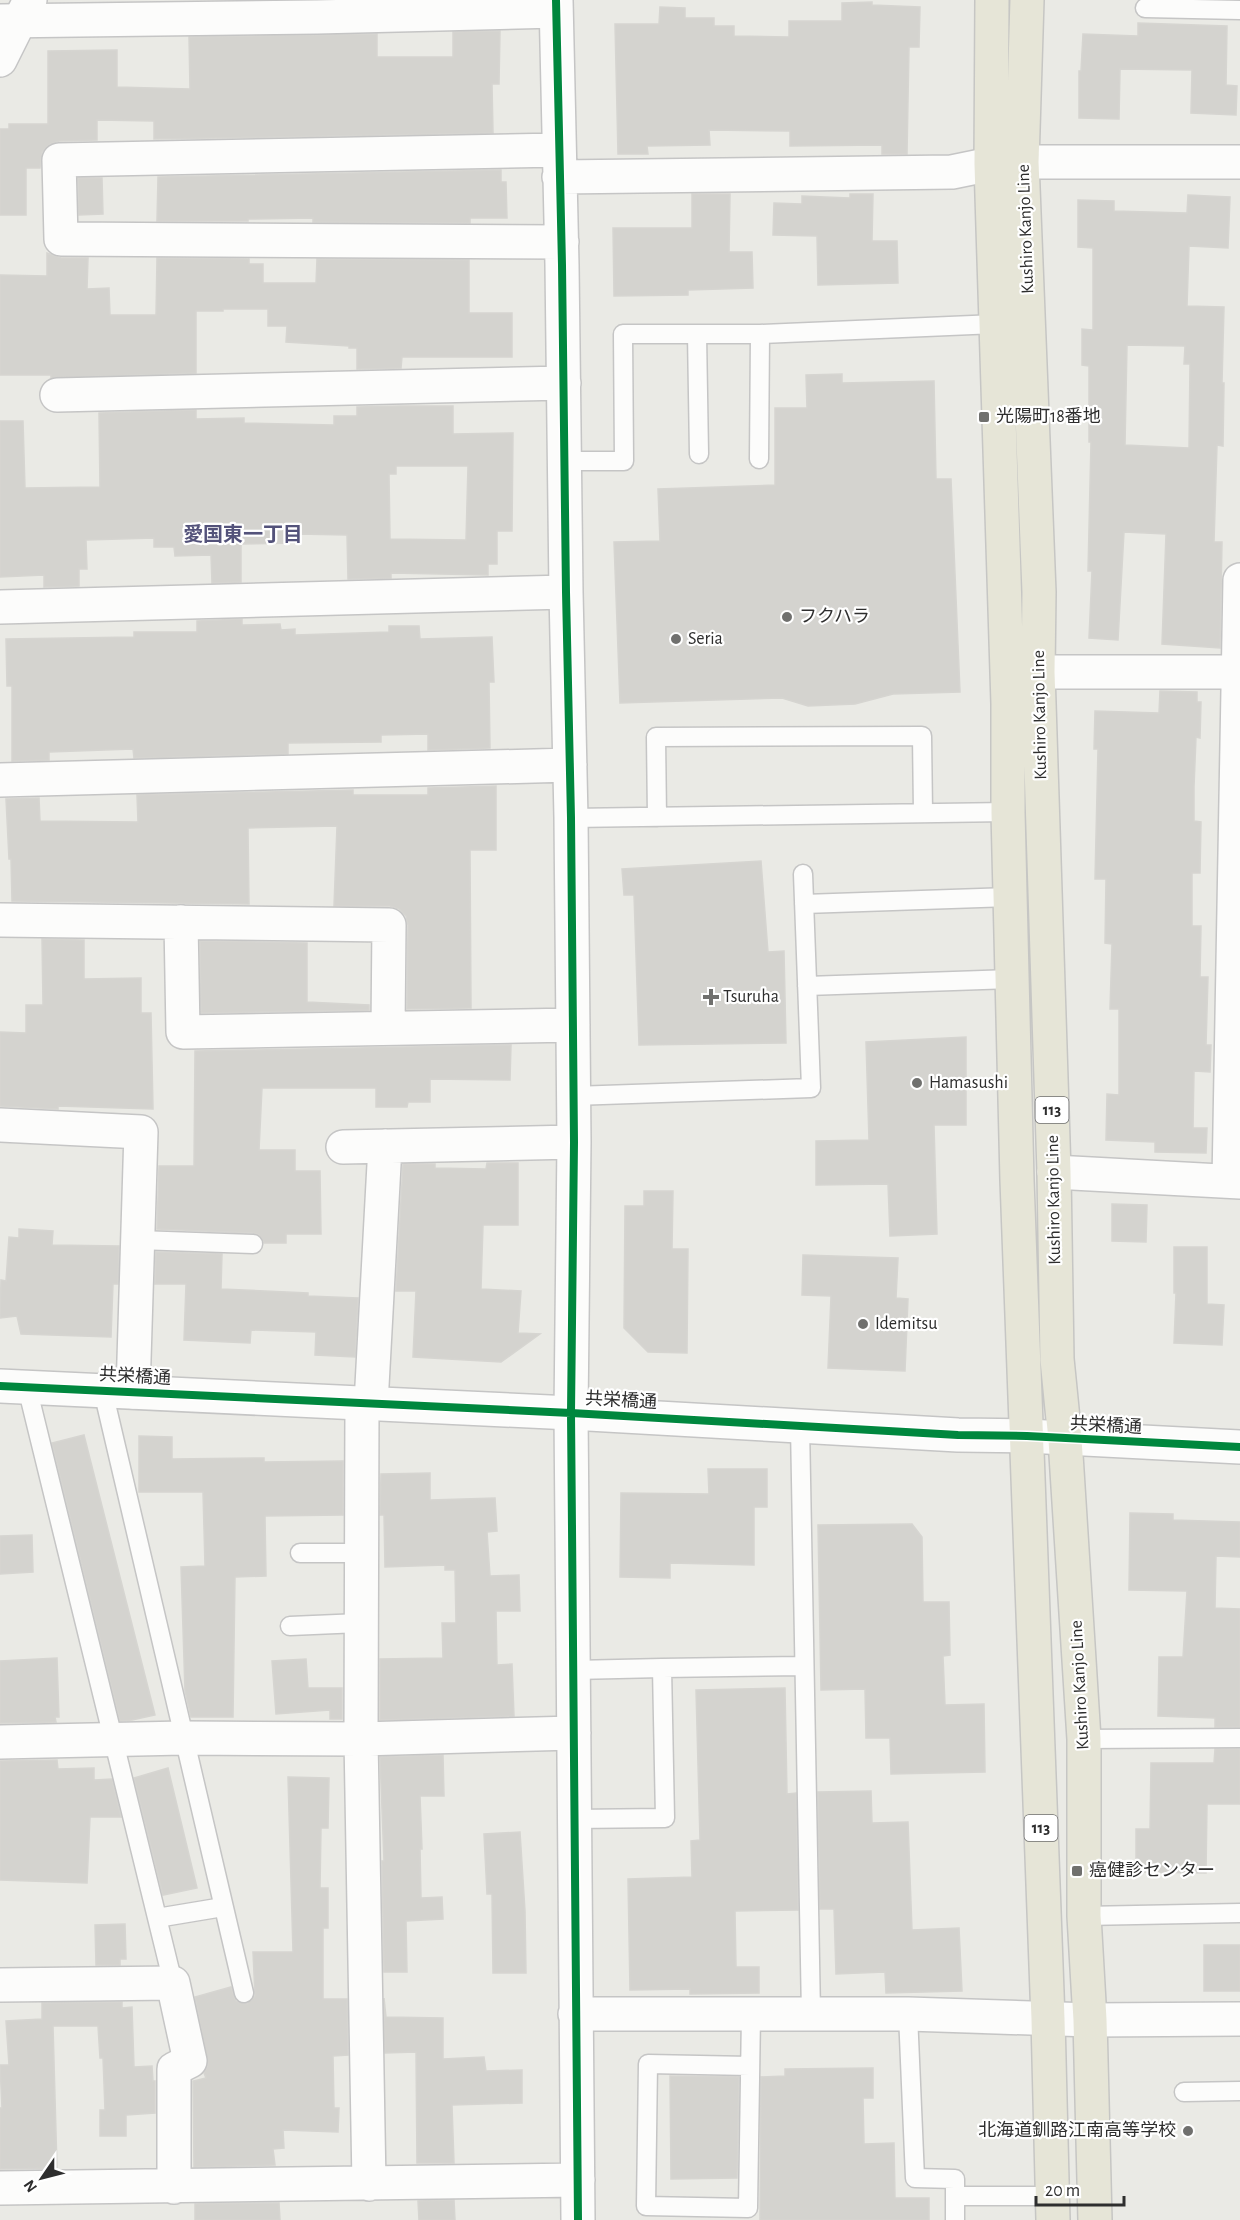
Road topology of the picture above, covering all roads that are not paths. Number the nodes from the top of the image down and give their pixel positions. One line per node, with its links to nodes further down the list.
1 (992, 0): 9 (main road, Kushiro Kanjo Line / 113)
2 (1027, 0): 9 (main road, Kushiro Kanjo Line / 113)
3 (556, 5): 6 (street); 10 (street)
4 (1145, 8): 5 (lane)
5 (1240, 10)
6 (17, 14): 7 (street)
7 (0, 60)
8 (1240, 162): 9 (street)
9 (1007, 163): 10 (street); 12 (main road, Kushiro Kanjo Line / 113); 23 (main road, Kushiro Kanjo Line / 113)
10 (559, 164): 11 (street); 11 (street)
11 (561, 242): 15 (street)
12 (996, 324): 14 (lane); 25 (main road, Kushiro Kanjo Line / 113)
13 (697, 334): 14 (lane); 17 (lane); 19 (lane)
14 (760, 334): 18 (lane)
15 (564, 383): 16 (street); 19 (street)
16 (57, 395)
17 (699, 454)
18 (759, 459)
19 (564, 461): 21 (street)
20 (1240, 580): 24 (street)
21 (566, 592): 22 (street); 26 (street)
22 (0, 607)
23 (1038, 672): 24 (street); 25 (street); 46 (main road, Kushiro Kanjo Line / 113)
24 (1239, 672): 47 (street)
25 (1006, 674): 29 (main road, Kushiro Kanjo Line / 113)
26 (570, 765): 27 (street); 31 (street)
27 (0, 780)
28 (923, 812): 29 (lane); 30 (lane); 30 (lane)
29 (1008, 812): 33 (main road, Kushiro Kanjo Line / 113)
30 (657, 817): 31 (lane)
31 (571, 818): 39 (street)
32 (803, 874): 34 (lane)
33 (1010, 897): 34 (lane); 37 (main road, Kushiro Kanjo Line / 113)
34 (804, 904): 38 (lane)
35 (0, 920): 36 (street)
36 (181, 922): 40 (street); 40 (street)
37 (1012, 979): 38 (lane); 55 (main road, Kushiro Kanjo Line / 113)
38 (807, 986): 41 (lane)
39 (573, 1026): 40 (street); 41 (street)
40 (388, 1028)
41 (573, 1096): 43 (street)
42 (0, 1125): 48 (street)
43 (574, 1142): 44 (street); 53 (street)
44 (386, 1146): 45 (street); 52 (street)
45 (344, 1147)
46 (1054, 1172): 47 (street); 56 (main road, Kushiro Kanjo Line / 113)
47 (1234, 1181)
48 (138, 1240): 49 (lane); 51 (street)
49 (253, 1244)
50 (13, 1386): 51 (street, 共栄橋通); 69 (lane)
51 (118, 1392): 52 (street, 共栄橋通); 66 (lane)
52 (366, 1404): 53 (street, 共栄橋通); 59 (street)
53 (572, 1413): 54 (street, 共栄橋通); 64 (street)
54 (800, 1426): 55 (street, 共栄橋通); 62 (lane)
55 (1027, 1436): 56 (street, 共栄橋通); 84 (main road, Kushiro Kanjo Line / 113)
56 (1065, 1439): 57 (street, 共栄橋通); 70 (main road, Kushiro Kanjo Line / 113)
57 (1240, 1447)
58 (300, 1553): 59 (lane)
59 (360, 1553): 60 (street)
60 (360, 1623): 61 (lane); 67 (street)
61 (290, 1626)
62 (804, 1666): 63 (lane); 82 (lane)
63 (662, 1668): 64 (lane); 72 (lane)
64 (574, 1670): 65 (street)
65 (574, 1733): 67 (street); 72 (street)
66 (183, 1738): 67 (street); 69 (street); 73 (lane)
67 (361, 1738): 91 (street)
68 (1240, 1738): 70 (lane)
69 (112, 1739): 71 (street); 76 (lane)
70 (1084, 1739): 75 (main road, Kushiro Kanjo Line / 113)
71 (0, 1742)
72 (574, 1819): 80 (street)
73 (223, 1907): 76 (lane); 79 (lane)
74 (1240, 1913): 75 (lane)
75 (1084, 1916): 86 (main road, Kushiro Kanjo Line / 113)
76 (157, 1918): 77 (lane)
77 (173, 1983): 78 (street); 92 (street)
78 (0, 1986)
79 (244, 1993)
80 (575, 2013): 81 (street); 90 (street)
81 (751, 2014): 82 (street); 87 (lane)
82 (811, 2014): 83 (street)
83 (908, 2014): 84 (street); 94 (lane)
84 (1048, 2019): 86 (street); 95 (main road, Kushiro Kanjo Line / 113)
85 (1240, 2019): 86 (street)
86 (1090, 2020): 99 (main road, Kushiro Kanjo Line / 113)
87 (750, 2066): 96 (lane); 96 (lane)
88 (1240, 2091): 89 (lane)
89 (1184, 2092)
90 (578, 2180): 91 (street); 97 (street)
91 (369, 2184): 92 (street)
92 (174, 2187): 93 (street)
93 (0, 2188)
94 (955, 2196): 95 (lane); 98 (lane)
95 (1052, 2208)
96 (702, 2214)
97 (578, 2220)
98 (955, 2220)
99 (1095, 2220)

